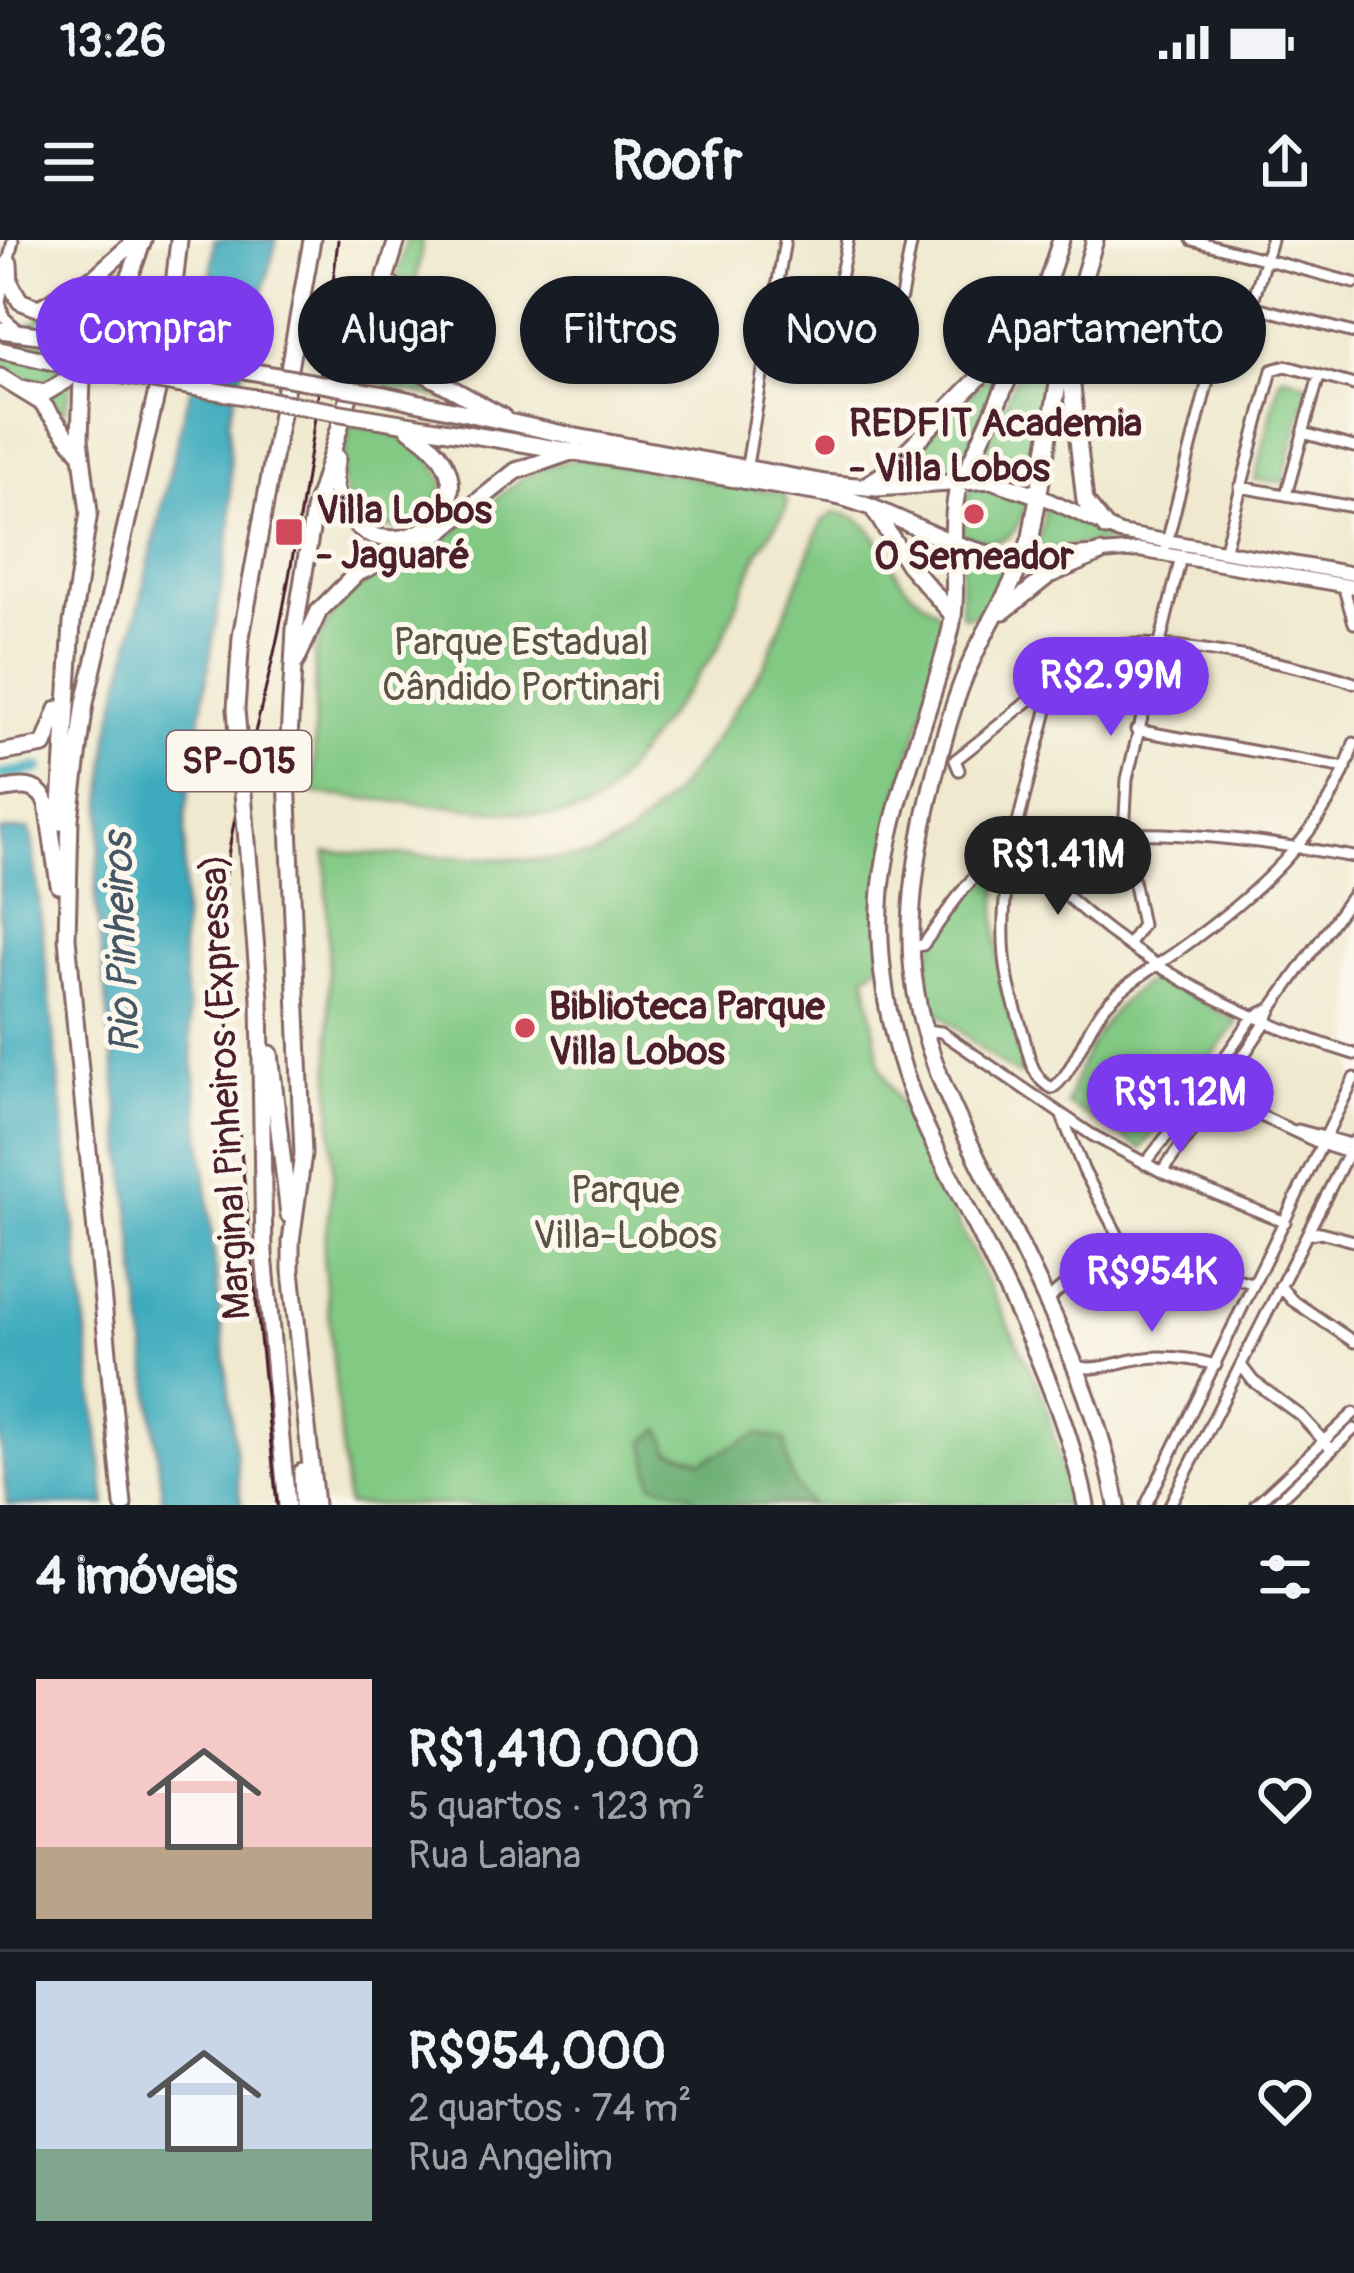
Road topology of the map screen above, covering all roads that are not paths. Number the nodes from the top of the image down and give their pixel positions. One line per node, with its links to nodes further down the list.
1 (13, 240): 14 (street)
2 (139, 240): 15 (highway); 47 (highway)
3 (179, 240): 92 (highway)
4 (312, 240): 100 (highway, Marginal Pinheiros (Expressa) / SP-015, bridge)
5 (784, 240): 48 (street)
6 (848, 240): 16 (street)
7 (912, 240): 17 (street)
8 (1062, 240): 18 (highway)
9 (1095, 240): 19 (highway)
10 (1192, 240): 13 (street)
11 (1271, 240): 13 (street)
12 (396, 245): 41 (highway); 43 (highway)
13 (1265, 260): 20 (street); 21 (street)
14 (9, 263): 22 (street); 23 (highway)
15 (95, 276)
16 (840, 276)
17 (905, 276)
18 (1052, 276)
19 (1084, 276)
20 (1260, 276)
21 (1354, 283)
22 (0, 302): 27 (street)
23 (36, 307)
24 (1266, 310): 26 (street)
25 (0, 331): 27 (highway)
26 (1354, 333)
27 (24, 334): 41 (highway, bridge)
28 (0, 350): 42 (highway, bridge)
29 (0, 376): 39 (highway)
30 (1319, 376): 38 (street); 44 (street); 50 (street)
31 (62, 384): 39 (highway)
32 (973, 384): 51 (highway)
33 (1007, 384): 40 (highway)
34 (1008, 384): 40 (street)
35 (1059, 384): 53 (highway)
36 (1072, 384): 56 (highway)
37 (1207, 384): 58 (street)
38 (1354, 386)
39 (26, 389): 47 (highway)
40 (998, 404): 49 (highway)
41 (510, 422): 48 (highway)
42 (401, 424): 43 (highway); 46 (highway)
43 (340, 427): 71 (highway)
44 (1303, 434): 45 (street); 52 (street)
45 (1354, 447)
46 (576, 450): 48 (highway); 71 (highway)
47 (82, 456): 68 (highway)
48 (745, 473): 51 (highway)
49 (962, 479): 51 (highway); 53 (highway); 57 (highway)
50 (1240, 487): 52 (street); 59 (street)
51 (865, 495): 57 (highway); 66 (highway)
52 (1286, 495): 54 (street)
53 (1040, 496): 55 (highway); 56 (main road)
54 (1354, 507)
55 (1035, 518): 61 (highway); 63 (highway)
56 (1106, 528): 58 (main road)
57 (952, 544): 61 (highway); 66 (highway)
58 (1165, 548): 59 (main road); 60 (main road); 62 (main road)
59 (1224, 552): 64 (main road)
60 (1100, 553): 63 (main road); 67 (highway)
61 (990, 554): 63 (highway)
62 (1181, 557): 65 (main road); 70 (street)
63 (1024, 559): 67 (highway)
64 (1354, 574)
65 (1348, 586): 69 (street)
66 (952, 615): 82 (highway)
67 (993, 621): 75 (highway)
68 (72, 623): 78 (highway); 90 (highway)
69 (1354, 623)
70 (1160, 643): 72 (street); 73 (street); 74 (street)
71 (292, 670): 121 (highway)
72 (1354, 682)
73 (1053, 685): 77 (street); 88 (street)
74 (1136, 730): 79 (street); 86 (street)
75 (947, 737): 77 (street); 83 (highway)
76 (1354, 743): 79 (street)
77 (973, 747): 80 (street)
78 (0, 753)
79 (1346, 769): 87 (street)
80 (959, 770)
81 (0, 790): 90 (highway)
82 (901, 797): 83 (highway); 84 (highway)
83 (927, 804): 85 (highway)
84 (894, 825): 85 (highway); 111 (highway)
85 (922, 833): 94 (highway)
86 (1124, 834): 87 (street); 93 (street); 93 (street)
87 (1296, 846): 89 (street); 95 (street)
88 (1013, 848): 94 (street); 95 (street)
89 (1354, 857)
90 (59, 885): 92 (highway)
91 (1354, 893): 96 (street)
92 (68, 938): 141 (highway)
93 (1129, 944): 95 (street)
94 (913, 946): 99 (highway)
95 (1158, 964): 97 (street)
96 (1271, 1008): 97 (street); 98 (street)
97 (1253, 1017): 98 (street); 102 (street)
98 (1266, 1022): 101 (street); 104 (street)
99 (925, 1030): 108 (street); 109 (highway)
100 (262, 1039): 121 (highway); 142 (highway, Marginal Pinheiros (Expressa) / SP-015)
101 (1354, 1054)
102 (1211, 1077): 104 (street); 105 (street)
103 (1354, 1078): 110 (street)
104 (1225, 1084): 106 (street)
105 (1200, 1093): 107 (street); 114 (street)
106 (1225, 1099): 107 (street); 110 (street)
107 (1211, 1104): 115 (street)
108 (1062, 1116): 114 (street); 123 (street)
109 (965, 1136): 111 (highway); 113 (highway)
110 (1323, 1140): 112 (street); 118 (street)
111 (935, 1146): 116 (highway)
112 (1352, 1147): 117 (street)
113 (980, 1164): 116 (highway); 127 (highway)
114 (1145, 1164): 115 (street)
115 (1162, 1172): 118 (street)
116 (951, 1177): 145 (highway)
117 (1312, 1220): 119 (street); 120 (street)
118 (1285, 1222): 124 (street)
119 (1320, 1232): 120 (street); 122 (street)
120 (1304, 1237): 125 (street)
121 (291, 1241): 137 (highway)
122 (1354, 1241)
123 (1135, 1268): 124 (street); 127 (street)
124 (1254, 1284): 130 (street)
125 (1280, 1286): 126 (street); 128 (street)
126 (1292, 1300): 128 (street); 129 (street)
127 (1048, 1302): 132 (highway)
128 (1271, 1304): 131 (street)
129 (1354, 1342)
130 (1216, 1364): 132 (street); 140 (street)
131 (1240, 1365): 133 (street); 134 (street)
132 (1077, 1366): 146 (highway)
133 (1253, 1381): 134 (street); 138 (street)
134 (1232, 1383): 147 (street)
135 (1354, 1413): 138 (street)
136 (1354, 1430): 138 (street)
137 (306, 1436): 143 (highway); 144 (highway)
138 (1328, 1446): 139 (street); 148 (street)
139 (1281, 1501)
140 (1150, 1502)
141 (123, 1505)
142 (287, 1505)
143 (303, 1505)
144 (315, 1505)
145 (1086, 1505)
146 (1118, 1505)
147 (1170, 1505)
148 (1255, 1505)

